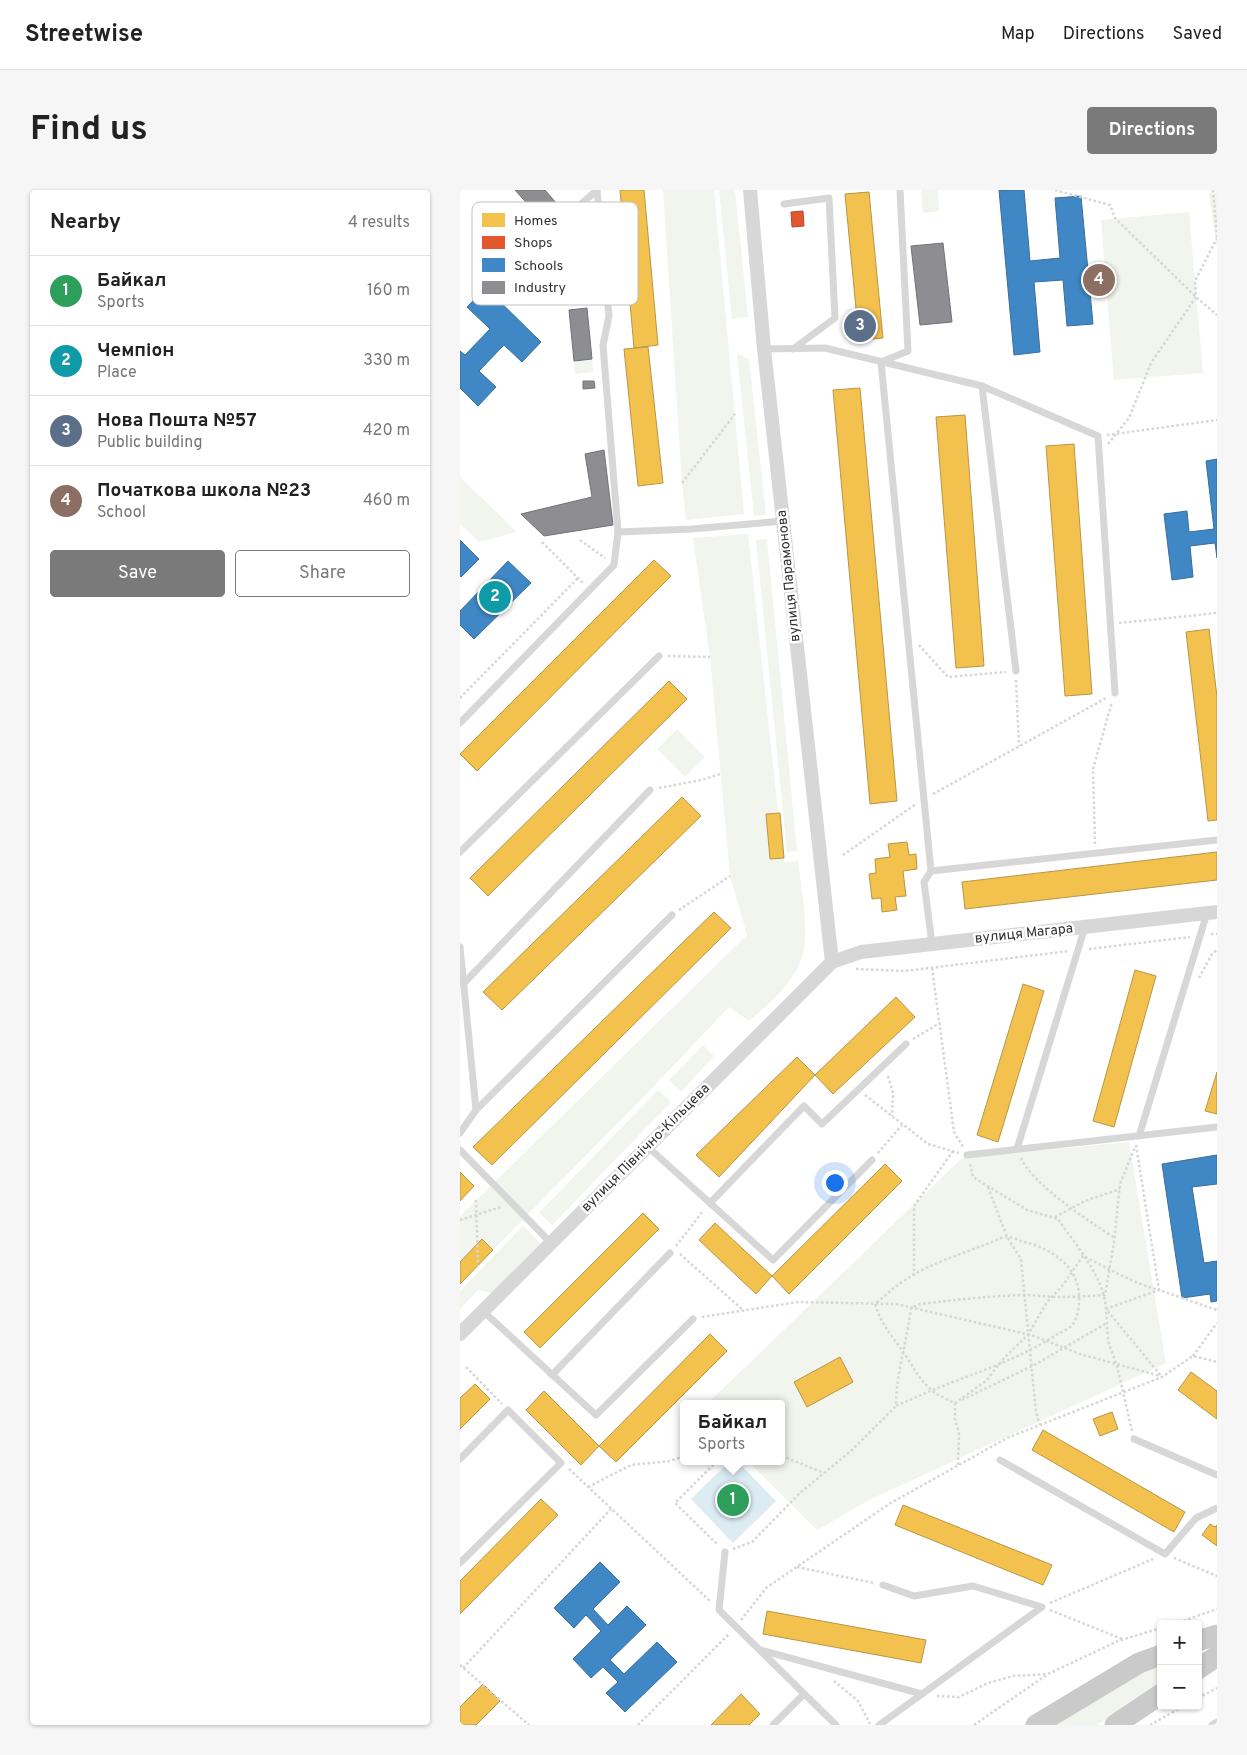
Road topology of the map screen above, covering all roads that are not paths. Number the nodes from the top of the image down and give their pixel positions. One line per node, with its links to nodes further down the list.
1 (597, 190): 4 (lane)
2 (750, 190): 8 (street, вулиця Парамонова)
3 (900, 190): 9 (lane)
4 (583, 202)
5 (784, 204): 7 (lane)
6 (608, 305): 12 (lane)
7 (793, 348): 8 (lane); 9 (lane)
8 (764, 349): 11 (street, вулиця Парамонова)
9 (881, 362): 10 (lane); 20 (lane)
10 (982, 386): 14 (lane); 15 (lane)
11 (783, 521): 12 (lane); 26 (street, вулиця Парамонова)
12 (618, 532): 16 (lane)
13 (659, 656): 19 (lane)
14 (1016, 671)
15 (1115, 693)
16 (460, 723)
17 (650, 790): 27 (lane)
18 (1217, 840): 20 (lane)
19 (460, 852)
20 (931, 871): 24 (lane)
21 (1212, 913): 23 (street, вулиця Магара); 32 (lane)
22 (672, 916): 29 (lane)
23 (1085, 927): 24 (street, вулиця Магара); 35 (lane)
24 (932, 944): 26 (street, вулиця Магара)
25 (460, 947): 27 (lane)
26 (832, 962): 33 (street, вулиця Північно-Кільцева)
27 (463, 984): 29 (lane)
28 (906, 1044): 38 (lane)
29 (476, 1110): 31 (lane)
30 (1217, 1127): 32 (lane)
31 (460, 1133)
32 (1139, 1136): 35 (lane)
33 (648, 1146): 38 (lane); 39 (street, вулиця Північно-Кільцева)
34 (460, 1150): 39 (lane)
35 (1017, 1150): 36 (lane)
36 (967, 1155)
37 (872, 1160): 38 (lane)
38 (710, 1203)
39 (551, 1242): 41 (street, вулиця Північно-Кільцева)
40 (670, 1253): 44 (lane)
41 (484, 1311): 43 (street, вулиця Північно-Кільцева); 44 (lane)
42 (694, 1319): 44 (lane)
43 (460, 1334)
44 (552, 1375)
45 (1134, 1440): 48 (lane)
46 (460, 1459): 51 (lane)
47 (1000, 1460): 49 (lane)
48 (1217, 1475)
49 (1217, 1508)
50 (725, 1552): 55 (lane)
51 (460, 1563)
52 (883, 1585): 60 (lane)
53 (1217, 1635): 54 (main road)
54 (1202, 1640)
55 (761, 1650): 59 (lane); 60 (lane)
56 (1157, 1656): 66 (main road)
57 (1217, 1656): 58 (main road)
58 (1202, 1665)
59 (803, 1695): 63 (lane); 64 (lane)
60 (921, 1695): 65 (lane)
61 (1157, 1697): 67 (main road)
62 (1217, 1722): 68 (lane)
63 (773, 1725)
64 (836, 1725)
65 (879, 1725)
66 (1036, 1725)
67 (1115, 1725)
68 (1212, 1725)

